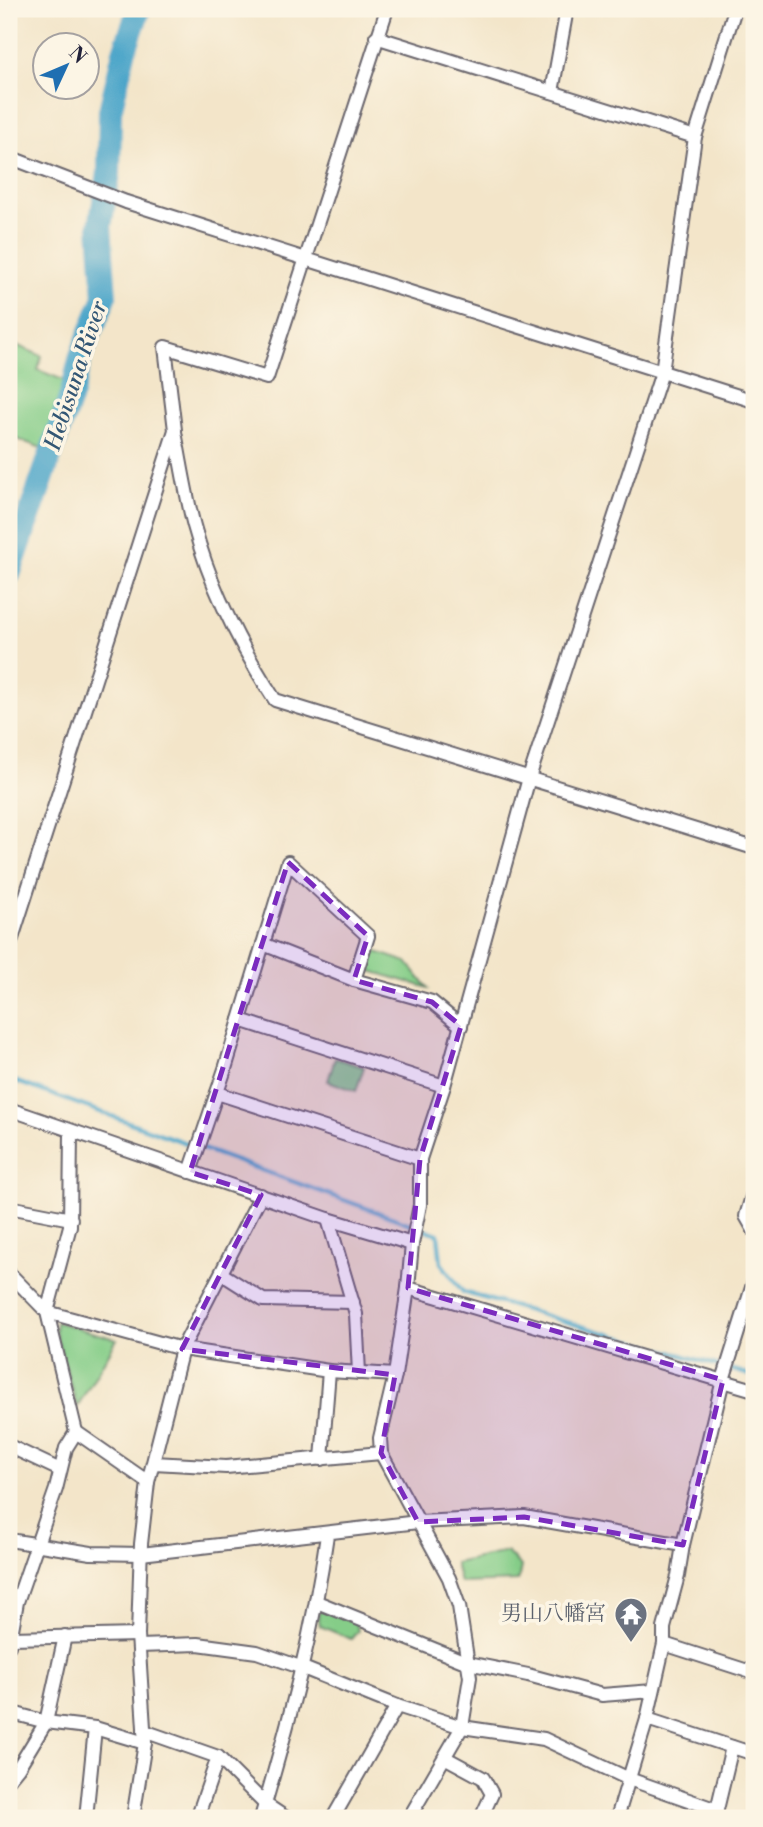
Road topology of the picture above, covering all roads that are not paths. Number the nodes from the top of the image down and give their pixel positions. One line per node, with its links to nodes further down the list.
1 (387, 9): 4 (street)
2 (567, 9): 5 (street)
3 (735, 9): 6 (street)
4 (376, 37): 5 (street); 8 (street)
5 (552, 92): 6 (street)
6 (695, 137): 9 (street)
7 (9, 157): 8 (street)
8 (305, 260): 9 (street); 11 (street)
9 (663, 372): 10 (street); 12 (street)
10 (754, 401)
11 (175, 430): 12 (street); 15 (street)
12 (529, 778): 13 (street); 18 (street)
13 (754, 848)
14 (263, 944): 16 (street); 16 (street); 17 (street)
15 (9, 948)
16 (354, 980): 18 (street)
17 (240, 1020): 19 (street); 20 (street)
18 (461, 1026): 19 (street)
19 (444, 1086): 23 (street)
20 (217, 1093): 23 (street); 24 (street)
21 (9, 1110): 22 (street)
22 (71, 1131): 24 (street); 28 (street)
23 (420, 1159): 31 (street)
24 (190, 1172): 26 (street)
25 (754, 1190): 30 (street)
26 (261, 1195): 29 (street); 33 (street)
27 (9, 1207): 28 (street)
28 (71, 1219): 37 (street)
29 (328, 1219): 31 (street); 36 (street)
30 (754, 1230)
31 (412, 1244): 35 (street)
32 (9, 1273): 37 (street)
33 (222, 1274): 36 (street); 38 (street)
34 (754, 1281): 42 (street)
35 (408, 1288): 41 (street); 42 (street)
36 (353, 1301): 40 (street)
37 (47, 1312): 38 (street); 44 (street)
38 (182, 1349): 39 (street); 48 (street)
39 (329, 1371): 40 (street); 47 (street)
40 (359, 1373): 41 (street)
41 (395, 1375): 46 (street)
42 (723, 1380): 43 (street); 55 (street)
43 (754, 1390)
44 (75, 1432): 49 (street); 50 (street)
45 (9, 1446): 49 (street)
46 (381, 1453): 47 (street); 51 (street)
47 (322, 1459): 48 (street)
48 (154, 1463): 50 (street)
49 (60, 1470): 54 (street)
50 (148, 1482): 56 (street)
51 (418, 1522): 52 (street); 55 (street); 63 (street)
52 (327, 1535): 56 (street); 58 (street)
53 (9, 1540): 54 (street)
54 (36, 1544): 56 (street); 57 (street)
55 (683, 1545): 62 (street)
56 (141, 1554): 60 (street)
57 (13, 1602): 61 (street)
58 (317, 1602): 63 (street); 64 (street)
59 (65, 1636): 60 (street); 61 (street); 70 (street)
60 (139, 1641): 64 (street); 73 (street)
61 (10, 1642)
62 (664, 1644): 65 (street); 66 (street)
63 (468, 1663): 66 (street); 71 (street)
64 (303, 1668): 67 (street); 80 (street)
65 (754, 1673)
66 (653, 1691): 69 (street)
67 (397, 1706): 71 (street); 87 (street)
68 (9, 1713): 70 (street)
69 (647, 1719): 74 (street); 79 (street)
70 (46, 1722): 72 (street); 78 (street)
71 (462, 1727): 77 (street); 79 (street)
72 (95, 1728): 73 (street); 82 (street)
73 (144, 1737): 76 (street); 83 (street)
74 (732, 1747): 75 (street); 81 (street)
75 (754, 1754)
76 (218, 1757): 80 (street); 84 (street)
77 (446, 1758): 88 (street); 89 (street)
78 (9, 1779)
79 (629, 1779): 81 (street); 90 (street)
80 (265, 1804): 85 (street); 86 (street)
81 (716, 1814)
82 (86, 1818)
83 (133, 1818)
84 (197, 1818)
85 (261, 1818)
86 (286, 1818)
87 (332, 1818)
88 (409, 1818)
89 (481, 1818)
90 (617, 1818)

